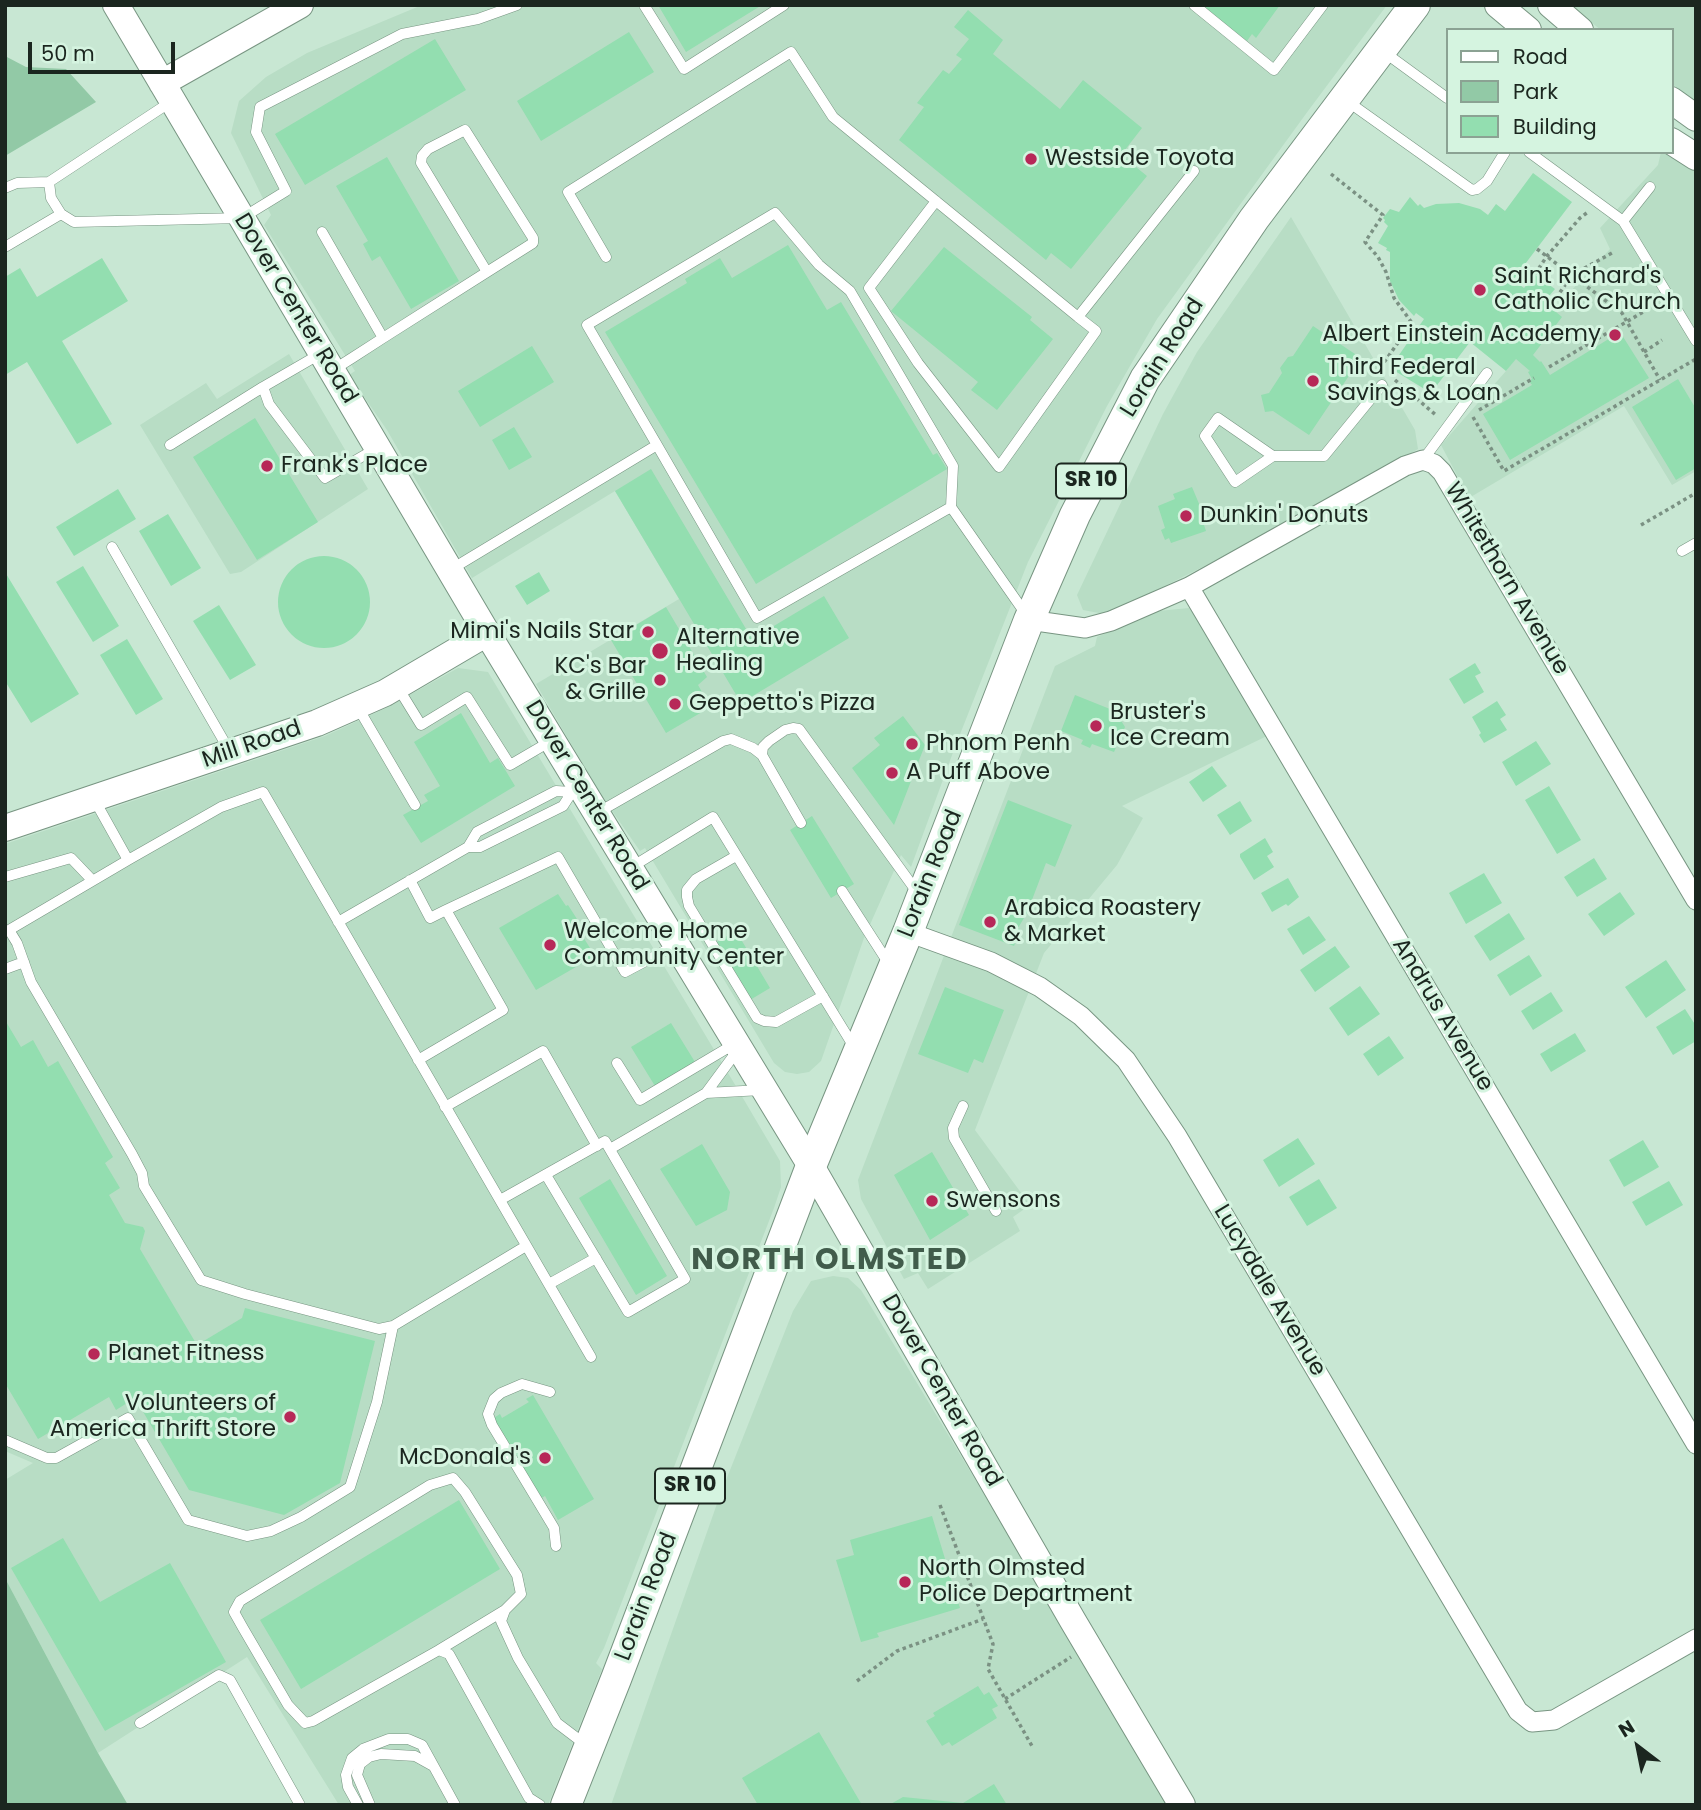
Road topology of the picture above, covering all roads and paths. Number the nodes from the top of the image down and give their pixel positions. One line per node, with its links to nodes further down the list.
1 (116, 5): 14 (street, Dover Center Road)
2 (300, 5): 14 (street)
3 (517, 5): 31 (lane)
4 (645, 5): 5 (lane)
5 (784, 5)
6 (1194, 5): 7 (lane)
7 (1323, 5)
8 (1415, 5): 13 (main road, Lorain Road / SR 10)
9 (1498, 5): 11 (street)
10 (1551, 5): 12 (street)
11 (1526, 28)
12 (1578, 28)
13 (1381, 50): 15 (lane); 16 (main road, Lorain Road / SR 10)
14 (167, 92): 25 (lane); 31 (street, Dover Center Road)
15 (1446, 97)
16 (1344, 99): 20 (lane); 72 (main road, Lorain Road / SR 10)
17 (1673, 101): 18 (street)
18 (1696, 118)
19 (1673, 142): 22 (street)
20 (1505, 154)
21 (1532, 154): 32 (lane)
22 (1696, 157)
23 (1194, 171): 44 (lane)
24 (1331, 174): 58 (path)
25 (49, 182): 27 (lane); 30 (lane)
26 (1650, 187): 32 (lane)
27 (5, 188)
28 (936, 201): 37 (lane); 44 (lane); 44 (lane)
29 (1589, 212): 38 (path)
30 (61, 214): 31 (lane); 34 (lane)
31 (242, 218): 51 (street, Dover Center Road)
32 (1623, 220): 48 (lane)
33 (322, 232): 46 (lane)
34 (5, 247)
35 (1537, 249): 38 (path)
36 (1612, 253): 40 (path)
37 (606, 257)
38 (1547, 257): 40 (path); 41 (path)
39 (487, 272): 39 (lane); 46 (lane)
40 (1572, 275): 42 (path); 45 (path)
41 (1531, 280)
42 (1556, 298)
43 (1645, 311): 45 (path)
44 (1078, 317)
45 (1626, 321): 49 (path); 52 (path)
46 (383, 338): 51 (lane)
47 (1662, 340): 49 (path)
48 (1696, 341)
49 (1644, 352): 55 (path)
50 (1696, 359): 55 (path)
51 (327, 362): 57 (lane); 61 (street, Dover Center Road)
52 (1549, 366)
53 (1487, 373): 63 (lane)
54 (1534, 378): 55 (path)
55 (1660, 380)
56 (1382, 385): 62 (lane)
57 (263, 387): 59 (lane); 61 (lane)
58 (1439, 417)
59 (170, 444)
60 (657, 445): 65 (lane); 65 (lane); 70 (lane)
61 (378, 448): 70 (street, Dover Center Road)
62 (1273, 456): 62 (lane)
63 (1423, 460): 71 (street); 94 (street, Whitethorn Avenue)
64 (1696, 494): 66 (path)
65 (951, 508): 72 (lane)
66 (1641, 525)
67 (1696, 543): 69 (lane)
68 (113, 547): 77 (lane)
69 (1682, 551)
70 (450, 570): 73 (street, Dover Center Road)
71 (1189, 587): 72 (street); 125 (street, Andrus Avenue)
72 (1029, 620): 93 (main road, Lorain Road / SR 10)
73 (487, 633): 74 (street, Mill Road); 76 (street, Dover Center Road)
74 (397, 686): 75 (street, Mill Road); 76 (lane)
75 (357, 705): 77 (street, Mill Road); 81 (lane)
76 (552, 740): 79 (street, Dover Center Road)
77 (230, 752): 80 (street, Mill Road)
78 (762, 755): 82 (lane); 83 (lane); 93 (lane)
79 (576, 789): 82 (street, Dover Center Road); 85 (lane); 85 (lane)
80 (93, 798): 84 (street, Mill Road); 87 (lane)
81 (415, 805)
82 (597, 813): 88 (street, Dover Center Road)
83 (801, 823)
84 (5, 828)
85 (468, 847): 91 (lane)
86 (736, 856): 88 (lane); 103 (lane); 103 (lane)
87 (128, 860): 90 (lane); 96 (lane)
88 (630, 868): 99 (street, Dover Center Road)
89 (5, 877): 90 (lane)
90 (93, 880): 97 (lane)
91 (410, 880): 95 (lane); 96 (lane)
92 (842, 891): 102 (lane)
93 (922, 898): 98 (main road, Lorain Road / SR 10)
94 (1696, 900)
95 (446, 910): 99 (lane); 106 (lane)
96 (338, 922): 106 (lane)
97 (7, 928): 100 (lane)
98 (908, 932): 102 (main road, Lorain Road / SR 10); 130 (street, Lucydale Avenue)
99 (677, 945): 104 (street, Dover Center Road)
100 (24, 962): 101 (lane); 121 (lane)
101 (5, 969)
102 (893, 969): 105 (main road, Lorain Road / SR 10)
103 (823, 996): 105 (lane)
104 (738, 1045): 107 (lane); 108 (street, Dover Center Road); 109 (lane)
105 (858, 1053): 114 (main road, Lorain Road / SR 10)
106 (418, 1060): 111 (lane)
107 (617, 1063)
108 (765, 1090): 109 (lane); 114 (street, Dover Center Road)
109 (706, 1093): 113 (lane)
110 (963, 1106): 117 (lane)
111 (445, 1107): 112 (lane); 116 (lane)
112 (597, 1146): 113 (lane); 115 (lane)
113 (610, 1149): 119 (lane)
114 (811, 1166): 137 (main road, Lorain Road / SR 10); 145 (street, Dover Center Road)
115 (546, 1175): 116 (lane); 119 (lane)
116 (500, 1200): 118 (lane)
117 (996, 1211)
118 (526, 1246): 120 (lane); 121 (lane)
119 (596, 1258): 120 (lane)
120 (549, 1284): 122 (lane)
121 (393, 1326): 124 (lane)
122 (591, 1357)
123 (550, 1392): 127 (lane)
124 (5, 1440)
125 (1696, 1444)
126 (940, 1505): 129 (path)
127 (556, 1546)
128 (505, 1610): 131 (lane); 131 (lane); 137 (lane)
129 (984, 1619): 133 (path); 134 (path)
130 (1696, 1639)
131 (439, 1650): 143 (lane)
132 (1072, 1657): 134 (path)
133 (857, 1681)
134 (1005, 1699): 136 (path)
135 (139, 1723): 139 (lane)
136 (1032, 1746)
137 (589, 1747): 144 (main road, Lorain Road / SR 10)
138 (434, 1766): 140 (lane); 141 (lane); 142 (lane)
139 (300, 1805)
140 (358, 1805)
141 (370, 1805)
142 (455, 1805)
143 (540, 1805)
144 (566, 1805)
145 (1182, 1805)

